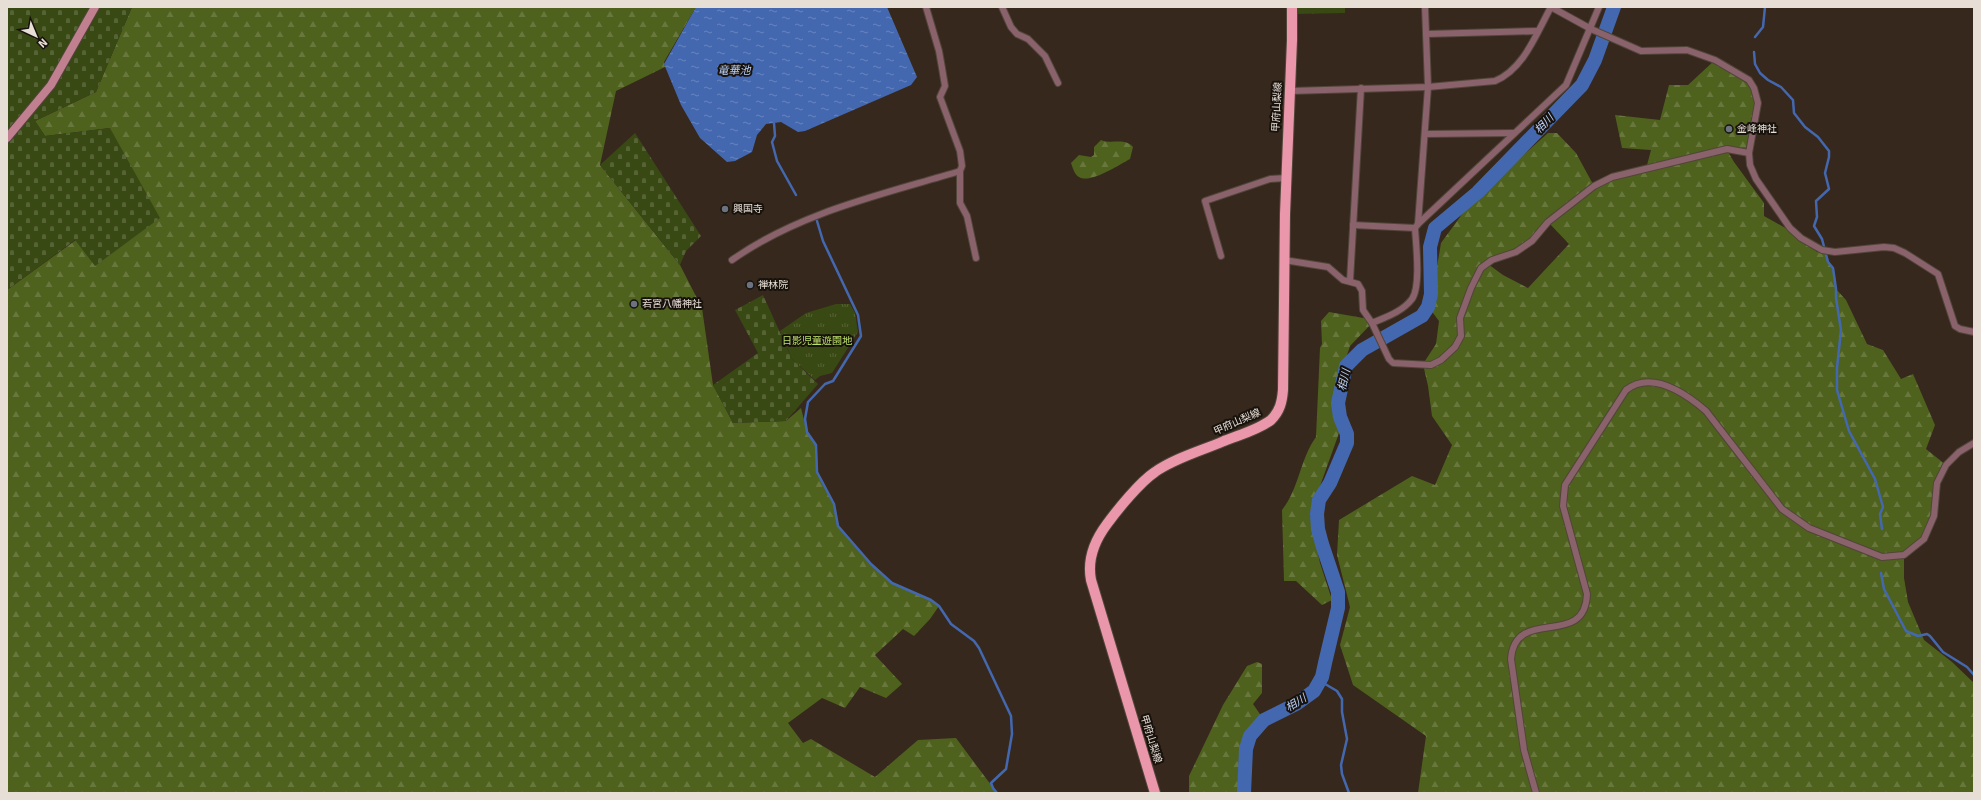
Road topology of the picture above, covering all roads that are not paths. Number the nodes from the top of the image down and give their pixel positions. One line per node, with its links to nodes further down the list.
1 (94, 7): 17 (main road)
2 (926, 7): 19 (street)
3 (1002, 7): 11 (street)
4 (1292, 7): 14 (main road, 甲府山梨線)
5 (1425, 7): 10 (street)
6 (1551, 7): 8 (street); 9 (street)
7 (1599, 7): 8 (street)
8 (1593, 30): 15 (street); 18 (street)
9 (1538, 31): 10 (street); 12 (street)
10 (1426, 34): 12 (street)
11 (1058, 83)
12 (1428, 87): 13 (street); 16 (street)
13 (1361, 88): 14 (street); 21 (street)
14 (1290, 91): 20 (main road, 甲府山梨線)
15 (1514, 133): 16 (street); 22 (street)
16 (1425, 134): 22 (street)
17 (7, 138)
18 (1749, 154): 28 (street); 29 (street)
19 (960, 171): 24 (street); 25 (street)
20 (1286, 178): 23 (street); 26 (main road, 甲府山梨線)
21 (1353, 225): 22 (street); 27 (street)
22 (1416, 226): 28 (street)
23 (1221, 256)
24 (976, 258)
25 (732, 260)
26 (1284, 260): 27 (street); 31 (main road, 甲府山梨線)
27 (1350, 281): 28 (street)
28 (1372, 323)
29 (1974, 332)
30 (1974, 443): 32 (street)
31 (1155, 793)
32 (1536, 793)

